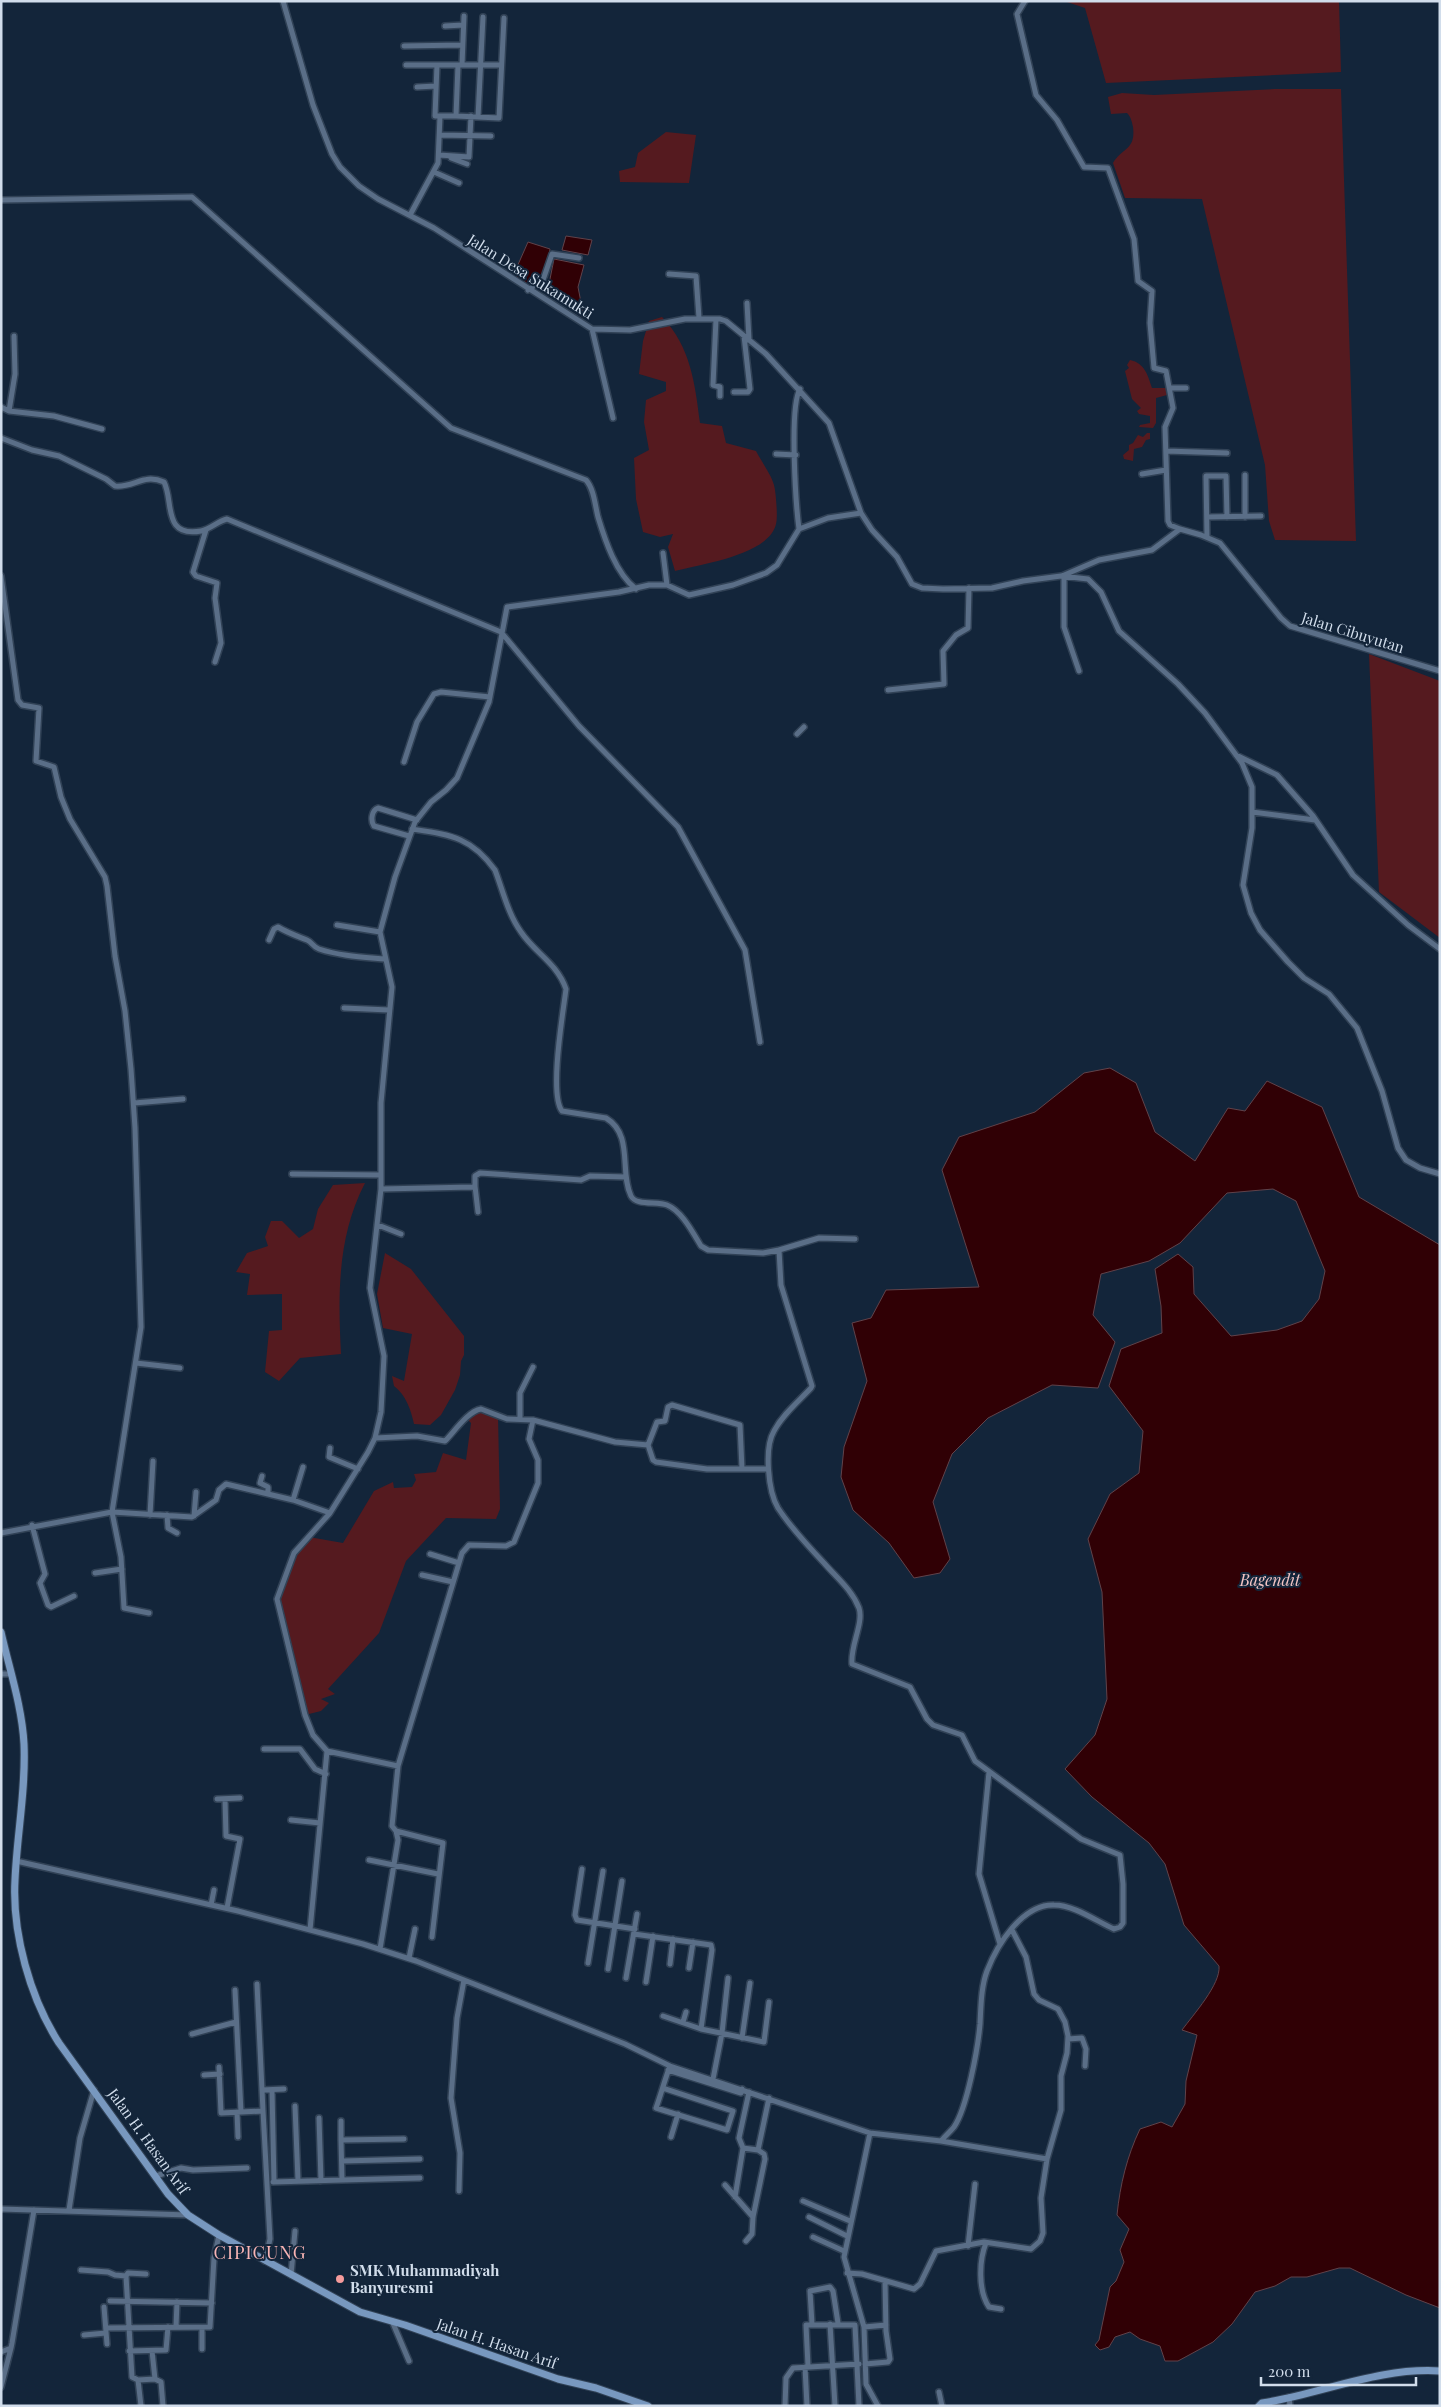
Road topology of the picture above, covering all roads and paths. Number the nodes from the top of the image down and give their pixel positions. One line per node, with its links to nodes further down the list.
1 (283, 1): 30 (street, Jalan Desa Sukamukti)
2 (1025, 1): 41 (street)
3 (464, 16): 6 (street)
4 (483, 17): 13 (street)
5 (504, 18): 14 (street)
6 (464, 25): 7 (street); 8 (street)
7 (445, 26)
8 (462, 45): 9 (street); 12 (street)
9 (404, 46)
10 (406, 65): 11 (street)
11 (437, 65): 12 (street); 15 (street)
12 (460, 65): 13 (street); 18 (street)
13 (481, 65): 14 (street); 20 (street)
14 (501, 65): 20 (street)
15 (436, 86): 16 (street); 17 (street)
16 (417, 87)
17 (440, 116): 18 (street); 21 (street)
18 (456, 116): 19 (street)
19 (472, 116): 20 (street); 22 (street)
20 (478, 117)
21 (440, 135): 22 (street); 24 (street)
22 (470, 135): 23 (street); 25 (street)
23 (491, 136)
24 (439, 155): 25 (street); 27 (street)
25 (446, 156): 26 (street)
26 (467, 164)
27 (434, 172): 28 (street); 30 (street)
28 (459, 183)
29 (1, 200): 71 (street)
30 (410, 215): 33 (street, Jalan Desa Sukamukti)
31 (579, 258): 33 (street)
32 (669, 274): 35 (street)
33 (528, 290): 37 (street, Jalan Desa Sukamukti)
34 (747, 303): 40 (street)
35 (699, 318): 36 (street, Jalan Desa Sukamukti); 37 (street, Jalan Desa Sukamukti)
36 (716, 319): 39 (street, Jalan Desa Sukamukti); 45 (street)
37 (592, 329): 48 (street)
38 (14, 336): 47 (street)
39 (744, 336): 40 (street, Jalan Desa Sukamukti); 44 (street)
40 (749, 340): 43 (street, Jalan Desa Sukamukti)
41 (1170, 388): 42 (street); 51 (street)
42 (1186, 388)
43 (800, 389): 54 (street); 58 (street, Jalan Desa Sukamukti)
44 (734, 392)
45 (720, 396)
46 (1, 407): 47 (street)
47 (9, 411): 49 (street)
48 (613, 418)
49 (102, 429)
50 (1, 438): 64 (street)
51 (1166, 450): 52 (street); 55 (street)
52 (1227, 453)
53 (776, 454): 54 (street)
54 (796, 455): 63 (street)
55 (1166, 470): 56 (street); 65 (street)
56 (1142, 474)
57 (1245, 475): 59 (street)
58 (861, 513): 63 (street); 72 (street, Jalan Desa Sukamukti)
59 (1245, 516): 60 (street); 62 (street)
60 (1261, 516)
61 (1207, 517): 62 (street); 62 (street); 66 (street)
62 (1226, 517)
63 (799, 529): 70 (street)
64 (206, 530): 73 (street); 74 (street)
65 (1178, 530): 66 (street, Jalan Cibuyutan); 69 (street)
66 (1207, 537): 76 (street, Jalan Cibuyutan)
67 (663, 553): 70 (street)
68 (1, 576): 99 (street)
69 (1063, 576): 72 (street, Jalan Desa Sukamukti); 75 (street); 81 (street, Jalan Desa Sukamukti)
70 (667, 585): 71 (street)
71 (638, 588): 73 (street)
72 (969, 588): 77 (street)
73 (501, 632): 78 (street); 97 (street)
74 (215, 662)
75 (1079, 671)
76 (1440, 671)
77 (888, 690)
78 (490, 697): 82 (street); 86 (street)
79 (804, 727): 80 (street)
80 (798, 733)
81 (1236, 754): 83 (street); 84 (street, Jalan Desa Sukamukti)
82 (404, 762)
83 (1250, 762): 84 (street); 87 (street)
84 (1246, 770): 85 (street, Jalan Desa Sukamukti)
85 (1252, 810): 87 (street); 101 (street, Jalan Desa Sukamukti)
86 (417, 820): 88 (street); 89 (street)
87 (1315, 820): 93 (street)
88 (412, 829): 89 (street); 103 (street)
89 (409, 836): 91 (street)
90 (337, 925): 91 (street)
91 (380, 932): 94 (street)
92 (269, 940): 94 (street)
93 (1440, 949)
94 (385, 959): 96 (street)
95 (344, 1008): 96 (street)
96 (389, 1010): 102 (street)
97 (760, 1042)
98 (183, 1099): 99 (street)
99 (134, 1103): 111 (street)
100 (292, 1174): 102 (street)
101 (1440, 1174)
102 (381, 1175): 105 (street)
103 (626, 1178): 104 (street); 110 (street)
104 (472, 1187): 105 (street); 106 (street)
105 (381, 1189): 107 (street)
106 (478, 1212)
107 (378, 1225): 108 (street); 116 (street)
108 (401, 1234)
109 (855, 1239): 110 (street)
110 (779, 1250): 123 (street)
111 (136, 1363): 113 (street); 128 (street)
112 (533, 1367): 114 (street)
113 (180, 1368)
114 (520, 1419): 115 (street); 116 (street)
115 (533, 1420): 117 (street); 137 (street)
116 (376, 1438): 121 (street)
117 (648, 1445): 122 (street); 122 (street)
118 (330, 1448): 121 (street)
119 (153, 1461): 130 (street)
120 (303, 1467): 127 (street)
121 (358, 1469): 129 (street)
122 (742, 1469): 123 (street)
123 (768, 1469): 150 (street)
124 (262, 1476): 126 (street)
125 (196, 1492): 132 (street)
126 (268, 1494): 127 (street); 132 (street)
127 (293, 1500): 129 (street)
128 (112, 1512): 130 (street); 133 (street); 138 (street)
129 (330, 1513): 148 (street)
130 (150, 1515): 131 (street)
131 (167, 1515): 132 (street); 135 (street)
132 (194, 1516)
133 (32, 1526): 134 (street); 142 (street)
134 (1, 1533)
135 (177, 1533)
136 (430, 1554): 137 (street)
137 (459, 1563): 141 (street)
138 (122, 1569): 139 (street); 143 (street)
139 (95, 1573)
140 (422, 1575): 141 (street)
141 (453, 1582): 149 (street)
142 (74, 1596)
143 (149, 1613)
144 (1, 1632): 146 (main road, Jalan H. Hasan Arif)
145 (1, 1674): 146 (street)
146 (10, 1674): 159 (main road, Jalan H. Hasan Arif)
147 (264, 1749): 151 (street)
148 (327, 1751): 149 (street); 151 (street)
149 (398, 1766): 157 (street)
150 (989, 1772): 173 (street); 179 (street)
151 (326, 1774): 156 (street)
152 (240, 1798): 154 (street)
153 (216, 1799): 154 (street)
154 (225, 1799): 167 (street)
155 (291, 1820): 156 (street)
156 (320, 1823): 172 (street)
157 (396, 1831): 160 (street); 163 (street)
158 (369, 1860): 160 (street)
159 (16, 1861): 166 (street); 210 (main road, Jalan H. Hasan Arif)
160 (393, 1864): 163 (street); 180 (street)
161 (582, 1870): 169 (street)
162 (603, 1871): 169 (street)
163 (438, 1874): 176 (street)
164 (622, 1881): 170 (street)
165 (214, 1890): 166 (street)
166 (211, 1905): 167 (street)
167 (227, 1908): 172 (street)
168 (637, 1914): 174 (street)
169 (595, 1923): 170 (street); 182 (street)
170 (614, 1926): 174 (street); 184 (street)
171 (415, 1929): 181 (street)
172 (310, 1930): 180 (street)
173 (1012, 1930): 179 (street); 202 (street)
174 (634, 1931): 175 (street); 186 (street)
175 (653, 1936): 177 (street); 189 (street)
176 (432, 1937)
177 (673, 1939): 178 (street); 183 (street)
178 (693, 1942): 185 (street); 198 (street)
179 (1000, 1944): 228 (street)
180 (380, 1949): 181 (street)
181 (410, 1958): 188 (street)
182 (588, 1963)
183 (670, 1964)
184 (608, 1968)
185 (689, 1968)
186 (626, 1978)
187 (728, 1978): 200 (street)
188 (464, 1980): 205 (street); 244 (street)
189 (646, 1982)
190 (750, 1983): 201 (street)
191 (257, 1984): 212 (street)
192 (235, 1990): 196 (street)
193 (770, 2002): 201 (street)
194 (686, 2012): 197 (street)
195 (663, 2016): 197 (street)
196 (236, 2022): 199 (street); 219 (street)
197 (683, 2022): 198 (street)
198 (701, 2029): 200 (street)
199 (192, 2034)
200 (722, 2034): 201 (street); 208 (street)
201 (742, 2038)
202 (1068, 2039): 203 (street); 232 (street)
203 (1086, 2066)
204 (219, 2067): 206 (street)
205 (669, 2068): 208 (street); 209 (street); 214 (street)
206 (220, 2074): 207 (street); 219 (street)
207 (204, 2075)
208 (713, 2079): 214 (street)
209 (662, 2088): 220 (street); 220 (street)
210 (94, 2089): 235 (main road, Jalan H. Hasan Arif); 249 (street)
211 (284, 2089): 213 (street)
212 (262, 2090): 213 (street); 218 (street)
213 (272, 2090): 241 (street)
214 (742, 2090): 215 (street)
215 (749, 2092): 216 (street); 229 (street)
216 (770, 2098): 223 (street); 230 (street)
217 (295, 2106): 239 (street)
218 (263, 2111): 219 (street); 240 (street)
219 (239, 2112): 224 (street)
220 (678, 2114): 225 (street)
221 (319, 2118): 237 (street)
222 (341, 2121): 227 (street)
223 (870, 2133): 228 (street); 253 (street)
224 (238, 2137)
225 (671, 2137)
226 (404, 2139): 227 (street)
227 (341, 2140): 233 (street)
228 (941, 2141): 232 (street)
229 (742, 2148): 230 (street); 245 (street)
230 (758, 2150): 252 (street)
231 (420, 2159): 233 (street)
232 (1047, 2159): 259 (street)
233 (342, 2161): 238 (street)
234 (247, 2168): 235 (street)
235 (156, 2176): 250 (main road, Jalan H. Hasan Arif)
236 (420, 2178): 238 (street)
237 (321, 2180): 238 (street); 239 (street)
238 (342, 2180)
239 (298, 2181): 241 (street)
240 (267, 2182): 241 (street); 262 (street)
241 (274, 2182)
242 (975, 2184): 260 (street)
243 (725, 2185): 245 (street)
244 (459, 2191)
245 (735, 2197): 252 (street)
246 (803, 2201): 253 (street)
247 (1, 2209): 248 (street)
248 (34, 2210): 249 (street); 288 (street)
249 (69, 2210): 250 (street)
250 (188, 2215): 255 (main road, Jalan H. Hasan Arif)
251 (809, 2216): 256 (street)
252 (753, 2217): 258 (street)
253 (850, 2221): 256 (street)
254 (295, 2231): 266 (street)
255 (219, 2235): 262 (main road, Jalan H. Hasan Arif); 272 (street)
256 (847, 2236): 261 (street)
257 (813, 2237): 261 (street)
258 (748, 2238)
259 (986, 2243): 260 (street); 274 (street)
260 (968, 2246): 268 (street)
261 (844, 2251): 264 (street)
262 (265, 2261): 266 (main road, Jalan H. Hasan Arif)
263 (81, 2270): 267 (street)
264 (847, 2273): 268 (street); 282 (street)
265 (146, 2274): 267 (street)
266 (291, 2275): 275 (main road, Jalan H. Hasan Arif)
267 (126, 2276): 270 (street)
268 (885, 2281): 279 (street)
269 (110, 2300): 270 (street)
270 (128, 2301): 271 (street); 283 (street)
271 (177, 2302): 272 (street); 281 (street)
272 (212, 2303): 284 (street)
273 (104, 2307): 285 (street)
274 (1001, 2310)
275 (392, 2321): 293 (street); 307 (main road, Jalan H. Hasan Arif)
276 (812, 2324): 277 (street); 278 (street); 297 (street)
277 (830, 2324): 278 (street); 296 (street)
278 (838, 2324): 294 (street)
279 (886, 2325): 282 (street); 295 (street)
280 (168, 2327): 281 (street); 283 (street); 291 (street)
281 (176, 2327): 284 (street)
282 (864, 2327): 295 (street)
283 (129, 2328): 285 (street); 290 (street)
284 (202, 2328): 289 (street)
285 (106, 2331): 286 (street); 287 (street)
286 (84, 2335)
287 (106, 2344)
288 (11, 2348): 292 (street); 301 (street)
289 (202, 2349)
290 (129, 2351): 291 (street); 300 (street)
291 (152, 2351): 299 (street)
292 (1, 2352)
293 (409, 2361)
294 (859, 2364): 296 (street); 311 (street)
295 (865, 2364): 312 (street)
296 (834, 2366): 297 (street); 310 (street)
297 (806, 2367): 308 (street); 309 (street)
298 (1440, 2371): 303 (main road)
299 (155, 2379): 300 (street); 306 (street)
300 (138, 2380): 305 (street)
301 (1, 2386)
302 (939, 2392): 313 (street)
303 (1288, 2397): 304 (main road); 314 (street)
304 (1261, 2405)
305 (141, 2406)
306 (162, 2406)
307 (648, 2406)
308 (786, 2406)
309 (807, 2406)
310 (835, 2406)
311 (859, 2406)
312 (878, 2406)
313 (942, 2406)
314 (1290, 2406)

